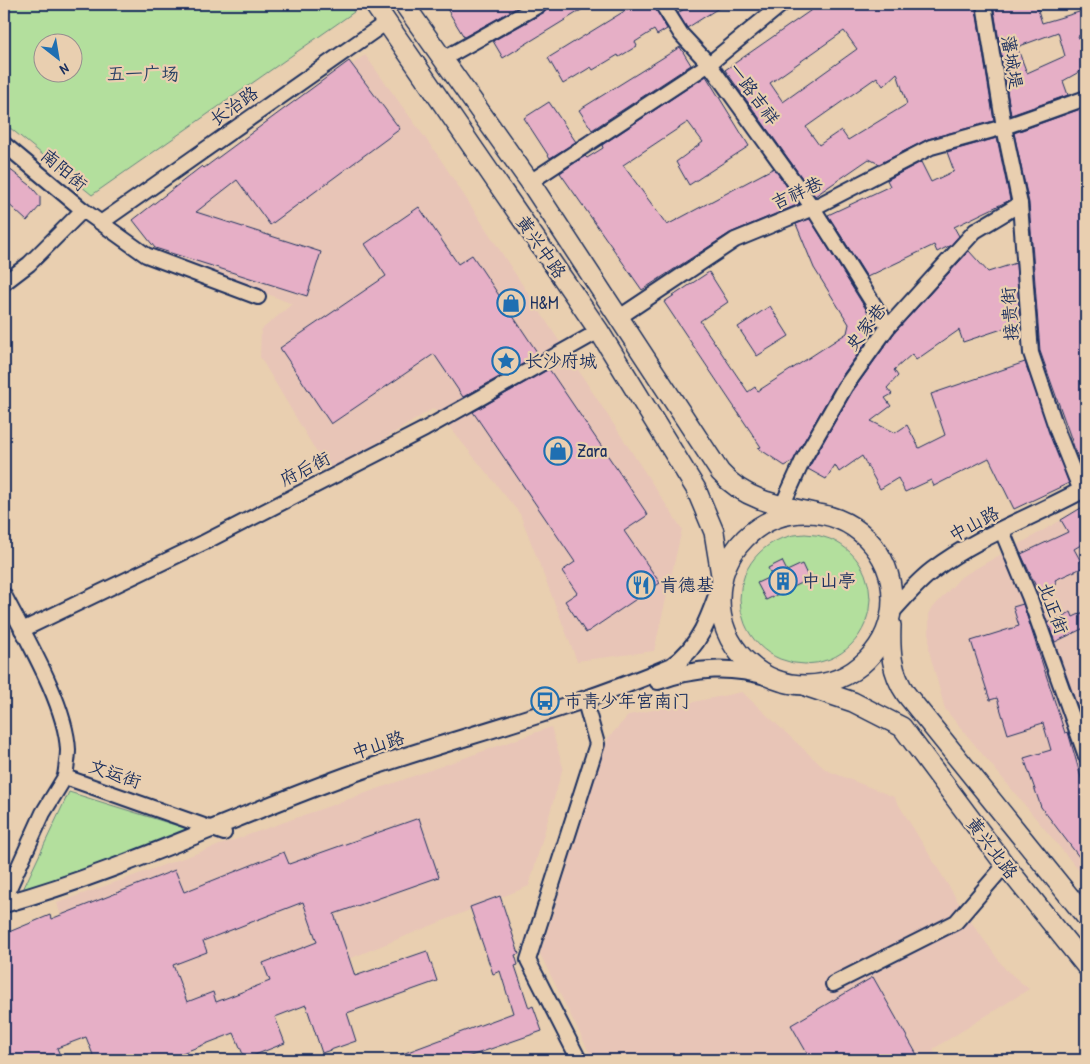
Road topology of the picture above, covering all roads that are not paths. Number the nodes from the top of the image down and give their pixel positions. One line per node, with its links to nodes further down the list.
1 (404, 4): 7 (main road, 黄兴中路)
2 (541, 4): 7 (street)
3 (662, 4): 8 (street, 一路吉祥)
4 (782, 4): 8 (street)
5 (984, 4): 10 (street, 藩城堤)
6 (379, 11): 16 (street, 长治路); 21 (main road, 黄兴中路)
7 (443, 59): 12 (main road, 黄兴中路)
8 (709, 64): 12 (street); 14 (street, 一路吉祥)
9 (1086, 98): 10 (street, 吉祥巷)
10 (1004, 127): 13 (street, 接贵街); 14 (street, 吉祥巷)
11 (4, 144): 15 (street, 南阳街)
12 (530, 182): 19 (main road, 黄兴中路)
13 (1020, 204): 20 (street, 史家巷); 22 (street, 接贵街)
14 (813, 208): 19 (street, 吉祥巷); 20 (street, 一路吉祥)
15 (83, 210): 16 (street, 南阳街); 17 (street)
16 (102, 222): 18 (street, 南阳街)
17 (4, 284)
18 (258, 297)
19 (618, 318): 23 (main road, 黄兴中路)
20 (888, 327): 23 (street, 史家巷)
21 (599, 331): 26 (main road, 黄兴中路); 29 (street, 府后街)
22 (1084, 490): 25 (street, 中山路)
23 (782, 506): 24 (main road, 黄兴中路)
24 (814, 513): 26 (main road); 28 (main road)
25 (1002, 530): 28 (street, 中山路); 33 (street, 北正街)
26 (722, 581): 30 (main road); 35 (street, 中山路)
27 (4, 595): 29 (street, 文运街)
28 (892, 612): 31 (main road); 40 (main road, 黄兴北路)
29 (22, 630): 34 (street, 文运街)
30 (770, 677): 31 (main road); 32 (street, 中山路)
31 (802, 685): 36 (main road, 黄兴北路)
32 (587, 709): 35 (street, 中山路); 43 (street)
33 (1086, 756)
34 (65, 776): 35 (street, 文运街); 37 (street)
35 (217, 830): 38 (street, 中山路); 39 (street, 中山路)
36 (1005, 865): 41 (main road, 黄兴北路); 42 (street)
37 (4, 899)
38 (4, 904)
39 (4, 914)
40 (1086, 916)
41 (1086, 966)
42 (833, 984)
43 (579, 1060)

